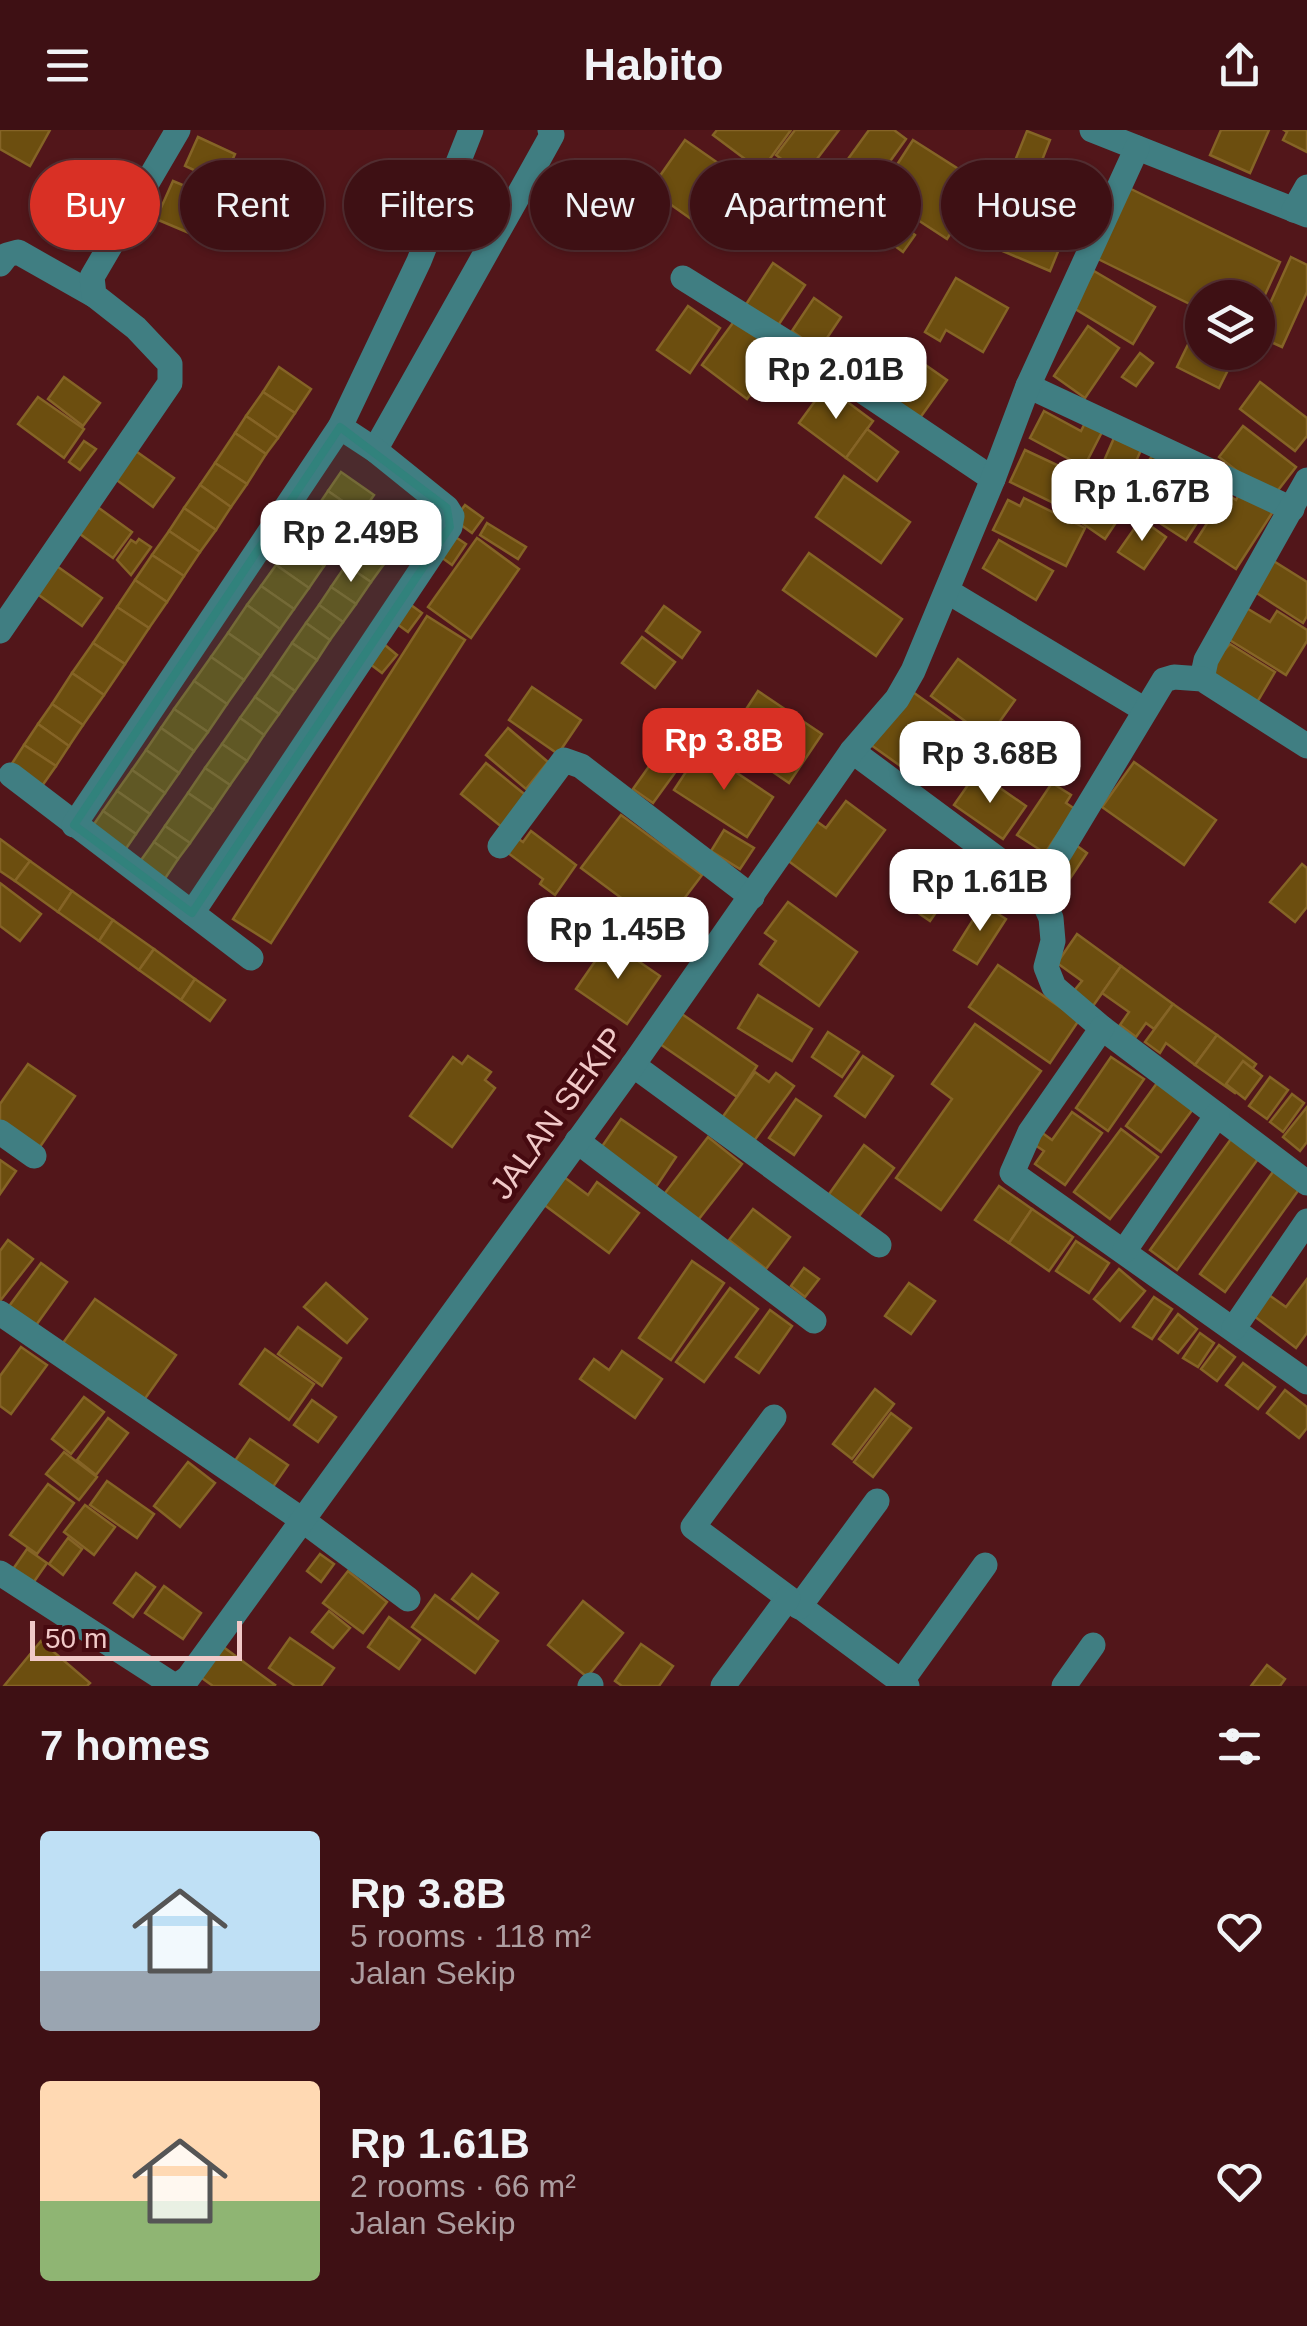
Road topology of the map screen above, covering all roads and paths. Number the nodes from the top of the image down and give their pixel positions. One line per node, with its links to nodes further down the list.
1 (178, 130): 9 (street)
2 (471, 130): 11 (street)
3 (550, 130): 12 (street)
4 (1092, 130): 5 (street)
5 (1137, 148): 6 (street); 10 (street, JALAN SEKIP)
6 (1303, 204)
7 (0, 264): 9 (street)
8 (683, 278): 13 (street)
9 (94, 295): 17 (street)
10 (1028, 386): 13 (street, JALAN SEKIP); 15 (street)
11 (340, 427): 12 (street); 23 (street)
12 (375, 450): 27 (street)
13 (994, 479): 16 (street, JALAN SEKIP)
14 (1307, 480): 15 (street)
15 (1292, 510): 18 (street)
16 (946, 591): 19 (street); 21 (street, JALAN SEKIP)
17 (0, 631)
18 (1202, 679): 19 (street); 20 (street)
19 (1145, 710): 25 (street)
20 (1307, 746)
21 (852, 751): 25 (street); 26 (street, JALAN SEKIP)
22 (11, 775): 23 (street)
23 (74, 825): 27 (street)
24 (500, 846): 26 (street)
25 (1038, 890): 29 (street)
26 (752, 897): 30 (street, JALAN SEKIP)
27 (192, 913): 28 (street)
28 (251, 958)
29 (1102, 1028): 31 (street); 38 (street)
30 (632, 1064): 33 (street, JALAN SEKIP); 37 (street)
31 (1216, 1116): 35 (street); 38 (street)
32 (0, 1132): 34 (street)
33 (578, 1141): 40 (street); 45 (street, JALAN SEKIP)
34 (34, 1156)
35 (1307, 1183)
36 (1307, 1221): 41 (street)
37 (879, 1245)
38 (1125, 1250): 41 (street)
39 (0, 1313): 45 (street)
40 (814, 1321)
41 (1234, 1328): 42 (street)
42 (1307, 1382)
43 (774, 1417): 49 (street)
44 (877, 1501): 49 (street)
45 (301, 1518): 48 (street); 51 (street, JALAN SEKIP)
46 (985, 1566): 52 (street)
47 (0, 1573): 51 (street, JALAN SEKIP)
48 (408, 1599)
49 (793, 1602): 52 (street); 53 (street)
50 (1094, 1645): 54 (street)
51 (195, 1682)
52 (894, 1682)
53 (723, 1686)
54 (1064, 1686)

